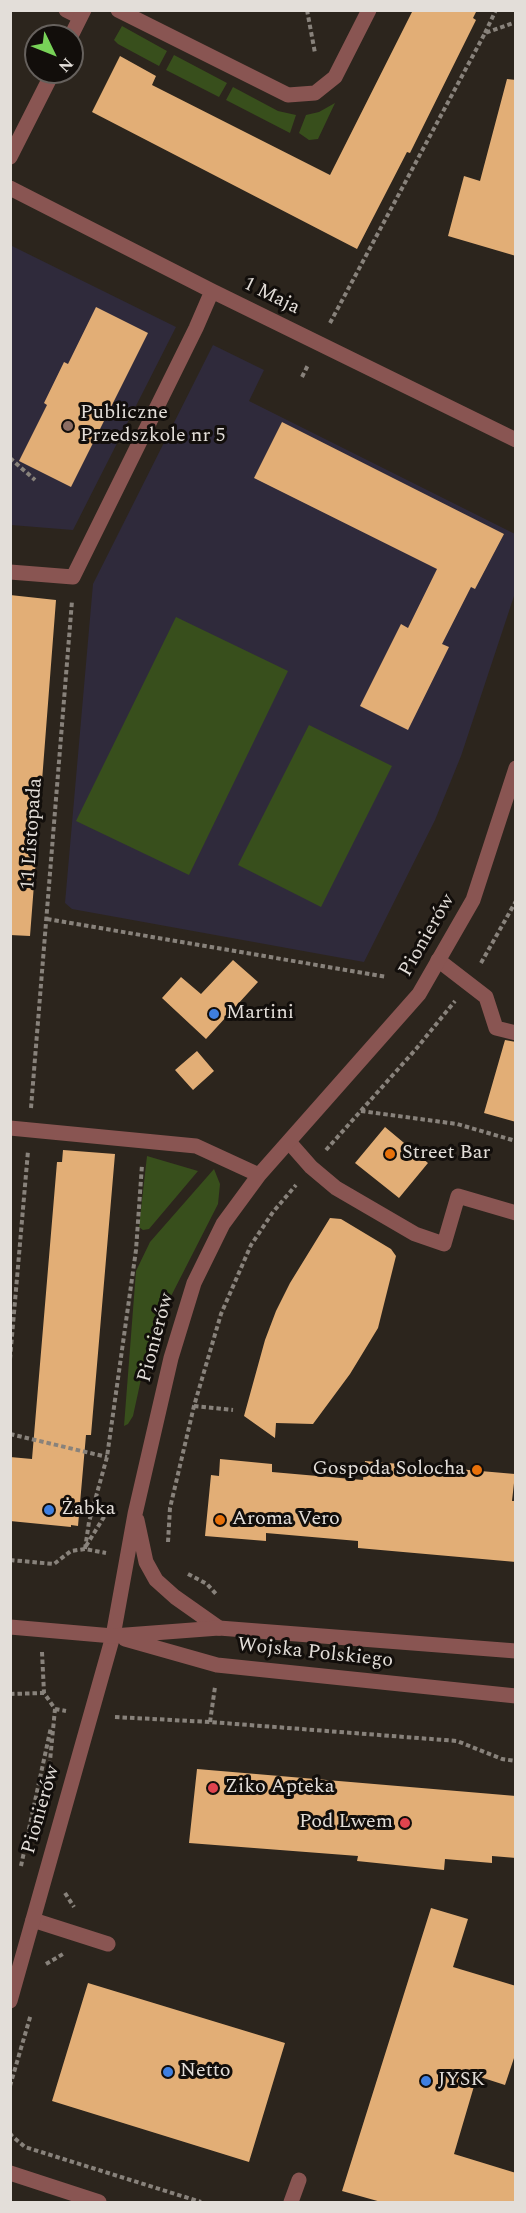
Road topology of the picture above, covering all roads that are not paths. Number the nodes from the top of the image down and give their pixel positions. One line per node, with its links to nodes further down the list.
1 (118, 10): 2 (street)
2 (369, 10)
3 (47, 84): 4 (street)
4 (10, 158)
5 (10, 188): 6 (street, 1 Maja)
6 (212, 291): 7 (street, 1 Maja); 8 (street)
7 (516, 440)
8 (10, 572)
9 (516, 768): 10 (street, Pionierów)
10 (438, 960): 11 (street); 13 (street, Pionierów)
11 (516, 1033)
12 (10, 1128): 14 (street)
13 (289, 1142): 14 (street, Pionierów); 15 (street)
14 (259, 1175): 16 (street, Pionierów)
15 (516, 1213)
16 (135, 1514): 18 (street, Wojska Polskiego); 19 (street, Pionierów)
17 (10, 1627): 19 (street, Wojska Polskiego)
18 (219, 1628): 19 (street, Wojska Polskiego); 20 (street, Wojska Polskiego)
19 (113, 1636): 21 (street, Wojska Polskiego); 22 (street, Pionierów)
20 (516, 1651)
21 (516, 1696)
22 (33, 1920): 23 (street); 24 (street, Pionierów)
23 (108, 1944)
24 (10, 2001)
25 (10, 2173): 27 (street)
26 (299, 2180): 28 (street)
27 (99, 2202)
28 (291, 2202)

